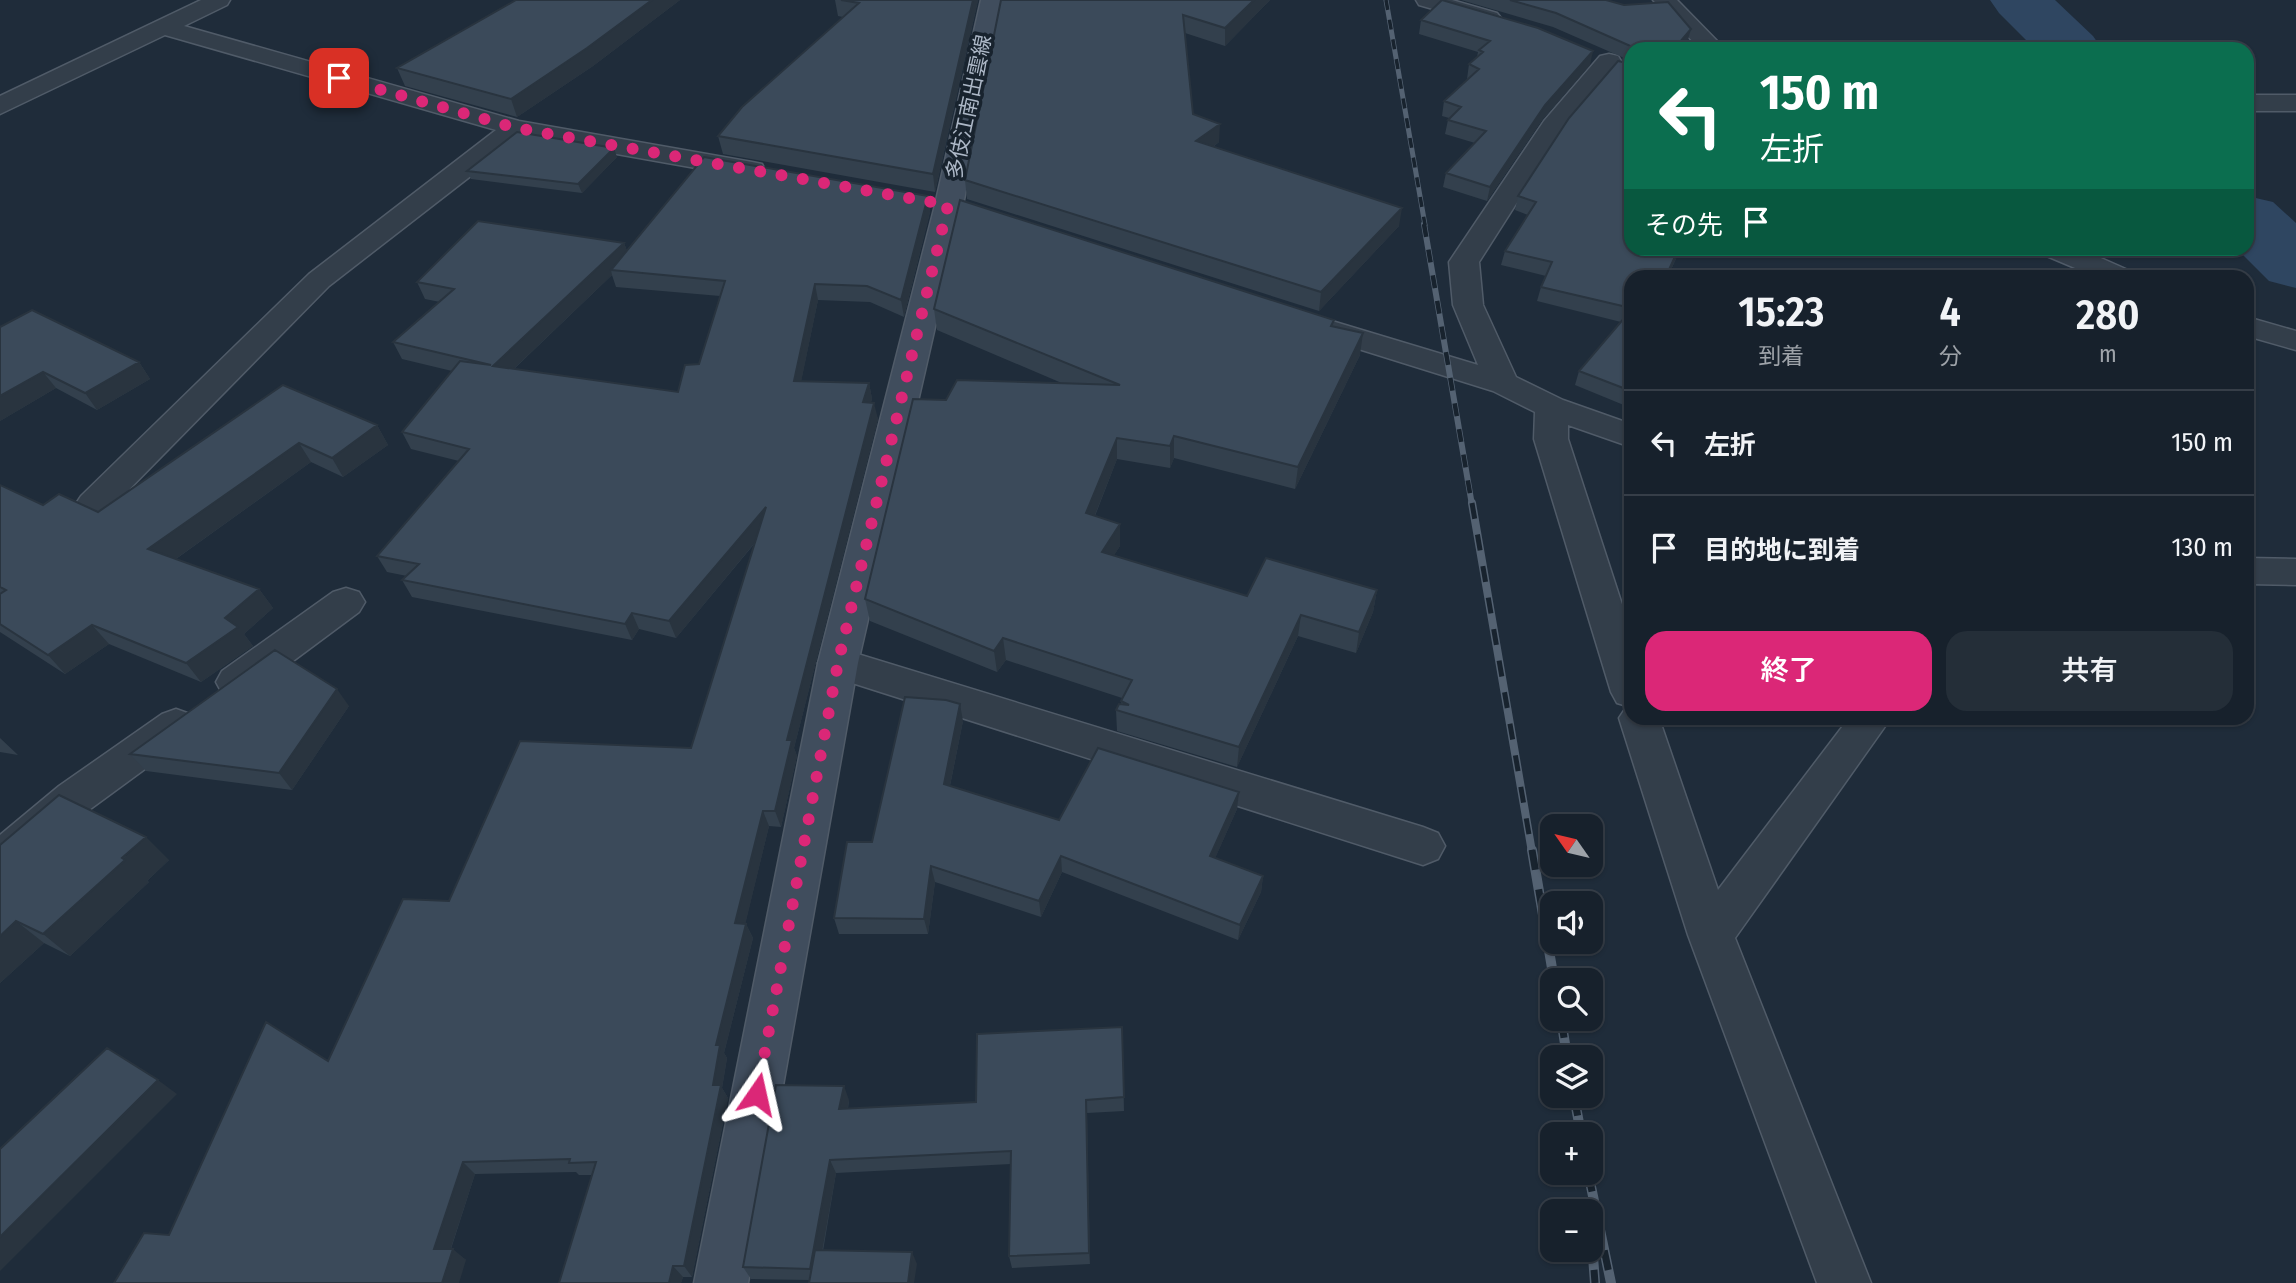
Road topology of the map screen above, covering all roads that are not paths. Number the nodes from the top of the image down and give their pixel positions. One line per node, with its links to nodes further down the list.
1 (219, 0): 6 (street)
2 (992, 0): 26 (main road, 多伎江南出雲線)
3 (1427, 0): 5 (street)
4 (1664, 0): 7 (street)
5 (1505, 22)
6 (163, 27): 11 (street); 12 (street)
7 (1706, 42)
8 (1609, 61): 19 (street)
9 (2254, 103): 10 (street)
10 (2296, 103)
11 (0, 106)
12 (516, 128): 13 (street); 22 (street)
13 (771, 174)
14 (2071, 256): 15 (street)
15 (2104, 270)
16 (1290, 316): 19 (street)
17 (2254, 328): 18 (street)
18 (2296, 341)
19 (1504, 384): 20 (street)
20 (1551, 407): 21 (street); 27 (street)
21 (1624, 433)
22 (93, 505)
23 (2254, 571): 24 (street)
24 (2296, 572)
25 (346, 602): 31 (street)
26 (838, 663): 30 (street); 33 (main road, 多伎江南出雲線)
27 (1624, 670)
28 (1641, 725): 32 (street)
29 (1866, 725): 32 (street)
30 (1423, 846)
31 (0, 861)
32 (1711, 935): 34 (street)
33 (721, 1283)
34 (1844, 1283)

